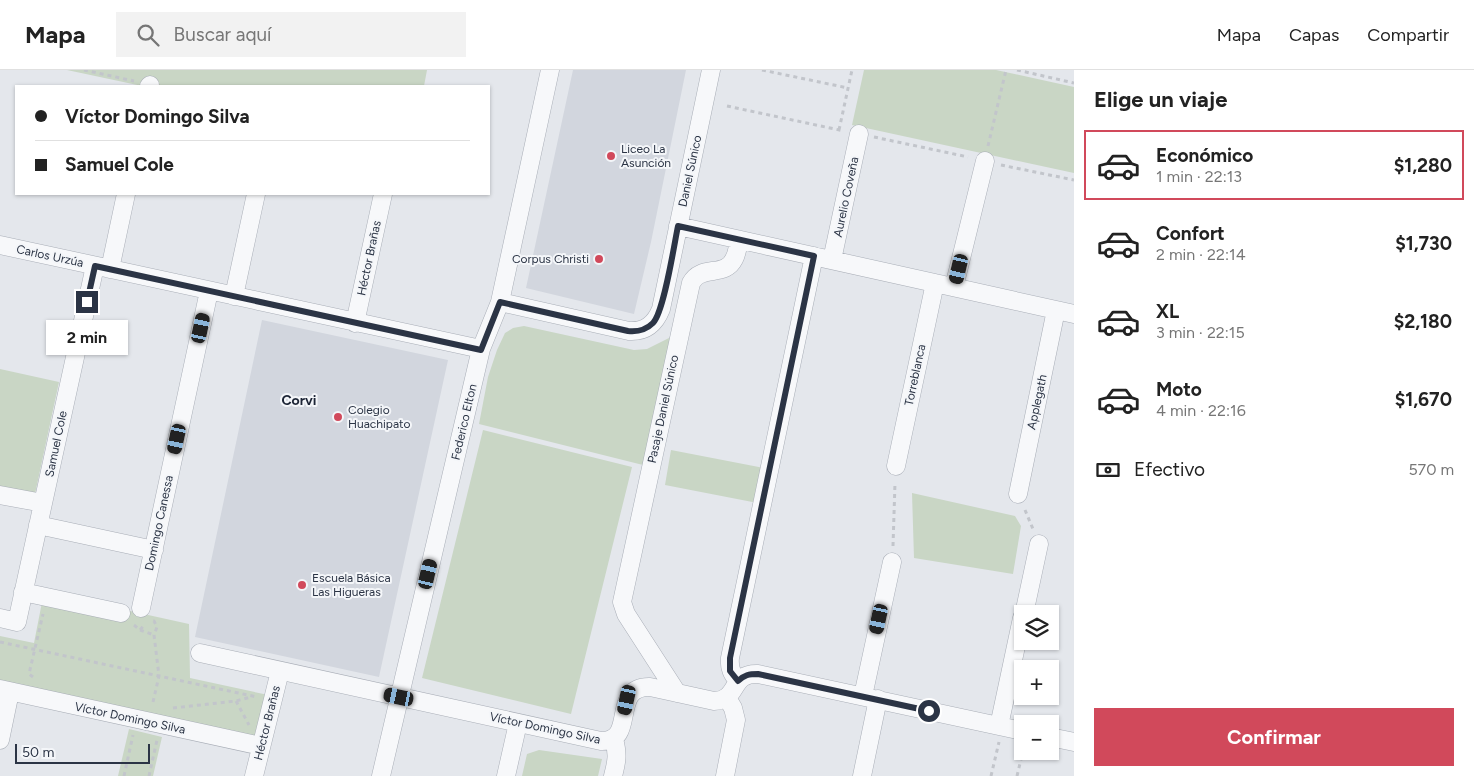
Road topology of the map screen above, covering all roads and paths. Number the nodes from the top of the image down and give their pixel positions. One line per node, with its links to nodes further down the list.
1 (84, 70): 9 (path)
2 (550, 70): 29 (street, Federico Elton)
3 (711, 70): 19 (street, Daniel Súnico)
4 (762, 70): 10 (path)
5 (852, 70): 10 (path)
6 (1006, 70): 14 (path)
7 (1017, 70): 8 (path)
8 (1074, 83)
9 (149, 85)
10 (848, 88): 12 (path)
11 (727, 106): 12 (path)
12 (839, 130): 13 (path)
13 (859, 134): 14 (path); 23 (street, Aurelio Coveña)
14 (985, 161): 15 (path); 26 (street)
15 (1074, 180)
16 (126, 195): 24 (street, Samuel Cole)
17 (256, 195): 28 (street)
18 (383, 195): 32 (street, Héctor Brañas)
19 (678, 226): 20 (street); 29 (street, Daniel Súnico)
20 (739, 240): 22 (street); 60 (street, Pasaje Daniel Súnico)
21 (0, 245): 24 (street, Carlos Urzúa)
22 (814, 256): 23 (street); 58 (street)
23 (832, 260): 25 (street)
24 (102, 267): 27 (street, Carlos Urzúa); 37 (street, Samuel Cole)
25 (935, 283): 26 (street); 34 (street, Torreblanca)
26 (954, 287): 30 (street)
27 (209, 291): 28 (street, Carlos Urzúa); 40 (street, Domingo Canessa)
28 (234, 296): 32 (street, Carlos Urzúa)
29 (500, 302): 33 (street, Federico Elton)
30 (1056, 310): 31 (street); 35 (street, Applegath)
31 (1074, 314)
32 (356, 323): 33 (street, Carlos Urzúa)
33 (481, 350): 62 (street, Federico Elton)
34 (896, 466): 41 (path)
35 (1018, 494): 39 (path)
36 (0, 495): 37 (street)
37 (43, 503): 38 (street, Samuel Cole)
38 (38, 525): 40 (street); 42 (street, Samuel Cole)
39 (1039, 544): 44 (street)
40 (154, 550): 45 (street, Domingo Canessa)
41 (892, 562): 64 (street)
42 (23, 592): 43 (street); 47 (street, Samuel Cole)
43 (48, 597): 46 (street); 52 (path)
44 (1026, 605)
45 (141, 608)
46 (121, 613): 48 (path)
47 (8, 620)
48 (140, 630): 49 (path); 49 (path)
49 (154, 635): 56 (path)
50 (2, 643): 51 (path); 52 (path)
51 (0, 649)
52 (34, 649): 56 (path); 57 (path)
53 (1015, 650): 71 (street)
54 (200, 653): 55 (street, Víctor Domingo Silva)
55 (280, 671): 62 (street, Víctor Domingo Silva); 65 (street, Héctor Brañas)
56 (159, 676): 61 (path); 66 (path)
57 (38, 681)
58 (738, 681): 63 (street); 64 (street)
59 (5, 690): 68 (street, Víctor Domingo Silva); 75 (street)
60 (677, 693): 63 (street, Víctor Domingo Silva); 73 (street, Víctor Domingo Silva)
61 (253, 696): 65 (path); 67 (path)
62 (399, 697): 69 (street, Víctor Domingo Silva); 82 (street, Federico Elton)
63 (727, 698): 85 (street)
64 (870, 698): 71 (street); 86 (street)
65 (272, 700): 77 (street, Héctor Brañas)
66 (153, 702)
67 (170, 708)
68 (137, 719): 70 (street, Víctor Domingo Silva); 79 (path)
69 (518, 723): 73 (street, Víctor Domingo Silva); 83 (street)
70 (160, 724): 77 (street, Víctor Domingo Silva); 80 (path)
71 (1000, 726): 72 (street); 87 (path)
72 (1014, 729)
73 (614, 739): 84 (street)
74 (1059, 739): 76 (street)
75 (0, 740)
76 (1074, 742)
77 (261, 746): 81 (street, Héctor Brañas)
78 (1020, 760): 88 (path)
79 (124, 776)
80 (149, 776)
81 (254, 776)
82 (381, 776)
83 (506, 776)
84 (613, 776)
85 (724, 776)
86 (862, 776)
87 (991, 776)
88 (1017, 776)

